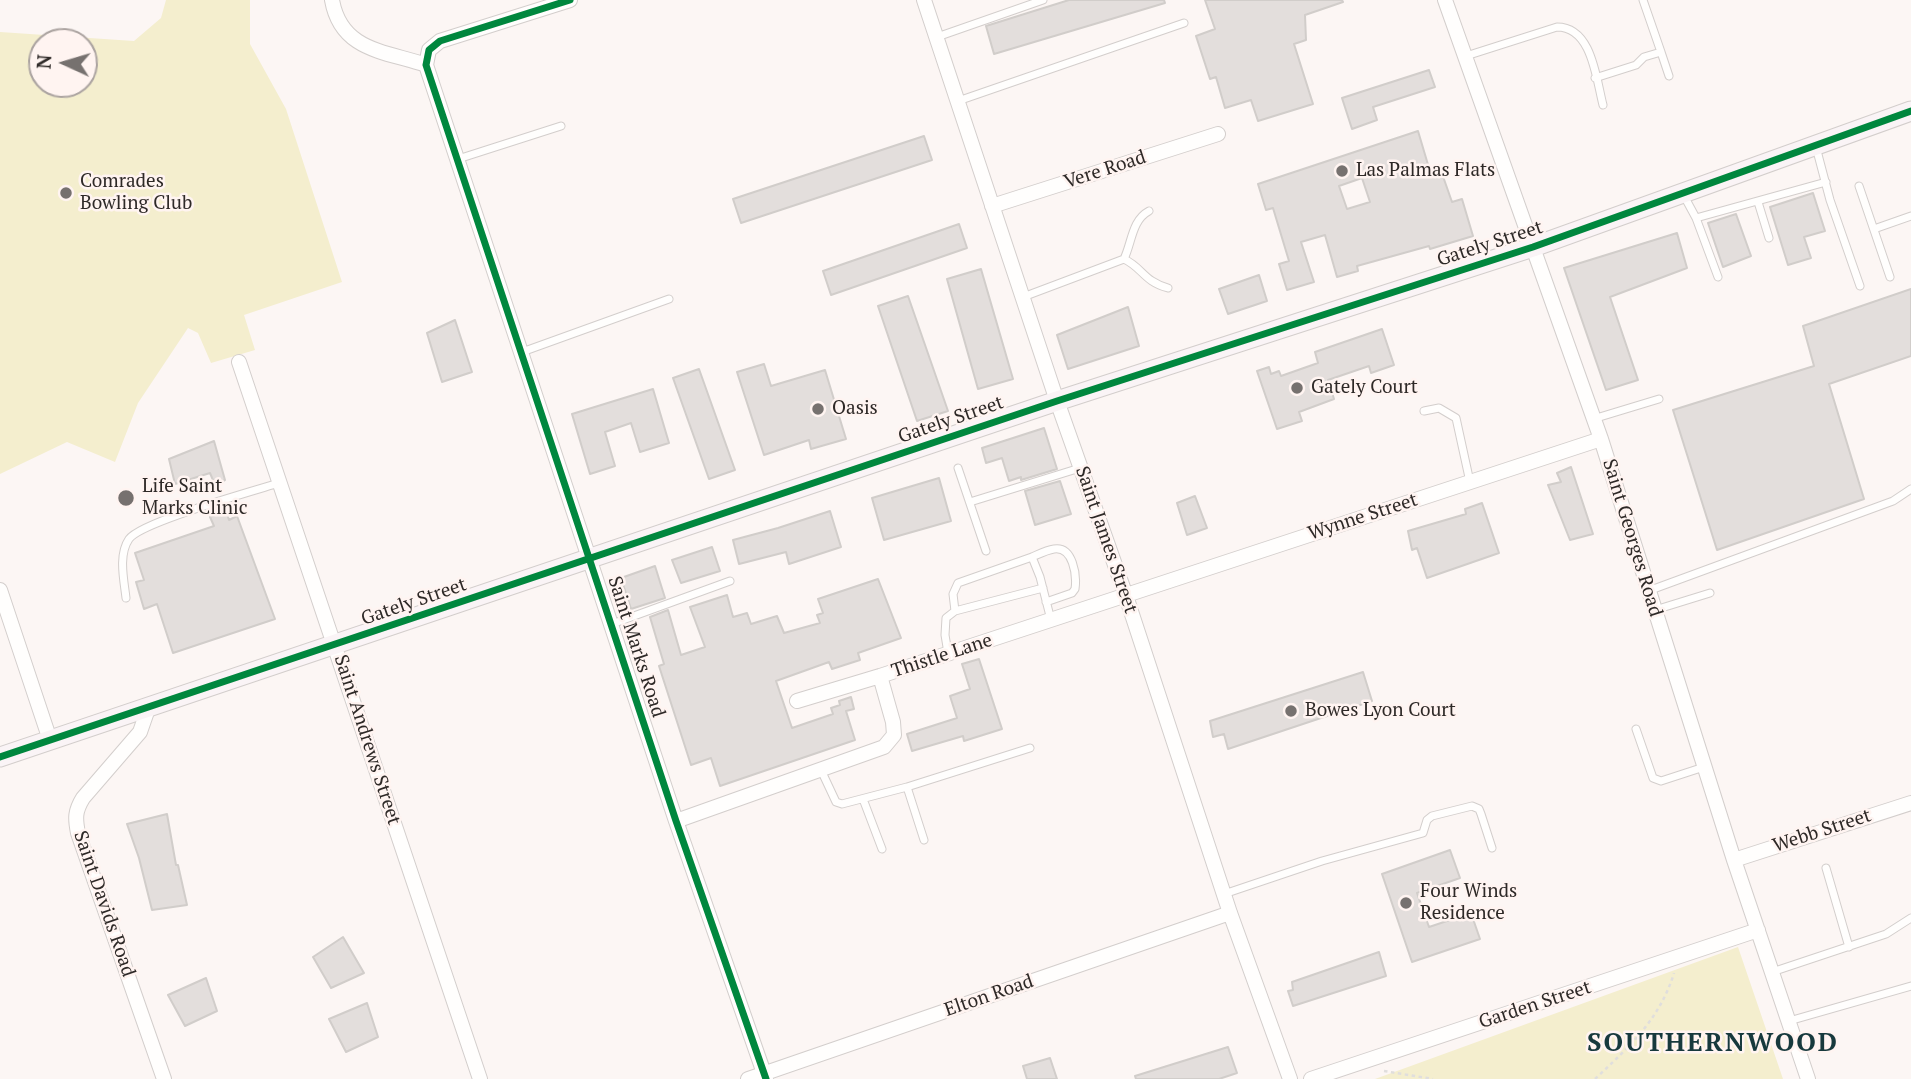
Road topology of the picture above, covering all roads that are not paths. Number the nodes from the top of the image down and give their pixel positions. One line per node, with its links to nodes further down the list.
1 (332, 0): 12 (street)
2 (569, 0): 7 (street)
3 (924, 0): 9 (street, Saint James Street)
4 (1043, 0): 9 (lane)
5 (1445, 0): 11 (street, Saint Georges Road)
6 (1643, 0): 10 (lane)
7 (543, 4): 12 (street)
8 (1184, 23): 15 (lane)
9 (937, 37): 15 (street, Saint James Street)
10 (1661, 52): 13 (lane); 14 (lane)
11 (1465, 57): 14 (lane); 32 (street, Saint Georges Road)
12 (426, 65): 21 (street, Saint Marks Road)
13 (1669, 76)
14 (1595, 78): 16 (lane)
15 (957, 101): 26 (street, Saint James Street)
16 (1603, 105)
17 (1911, 111): 20 (street, Gately Street)
18 (561, 126): 21 (lane)
19 (1218, 134): 26 (street, Vere Road)
20 (1816, 144): 22 (lane); 24 (street, Gately Street)
21 (458, 159): 40 (street, Saint Marks Road)
22 (1826, 182): 25 (lane); 36 (lane)
23 (1859, 186): 30 (lane)
24 (1682, 194): 29 (lane); 32 (street, Gately Street)
25 (1758, 202): 29 (lane); 31 (lane)
26 (992, 206): 38 (street, Saint James Street)
27 (1149, 211): 33 (lane)
28 (1911, 216): 30 (lane)
29 (1696, 218): 34 (lane)
30 (1874, 229): 35 (lane)
31 (1769, 238)
32 (1533, 247): 43 (street, Gately Street); 45 (street, Saint Georges Road)
33 (1125, 259): 37 (lane); 38 (lane)
34 (1718, 277)
35 (1890, 277)
36 (1860, 286)
37 (1168, 288)
38 (1022, 297): 43 (street, Saint James Street)
39 (669, 299): 40 (lane)
40 (522, 352): 55 (street, Saint Marks Road)
41 (239, 362): 49 (street, Saint Andrews Street)
42 (1659, 399): 45 (lane)
43 (1057, 401): 48 (street, Saint James Street); 55 (street, Gately Street)
44 (1424, 411): 50 (lane)
45 (1593, 419): 46 (street, Saint Georges Road)
46 (1601, 439): 50 (street, Wynne Street); 59 (street, Saint Georges Road)
47 (958, 468): 52 (lane)
48 (1080, 468): 52 (lane); 61 (street, Saint James Street)
49 (280, 482): 62 (lane); 68 (street, Saint Andrews Street)
50 (1470, 482): 61 (street, Wynne Street)
51 (1911, 489): 59 (lane)
52 (970, 502): 53 (lane)
53 (986, 551)
54 (1032, 557): 57 (lane); 63 (lane); 65 (lane)
55 (591, 559): 67 (street, Saint Marks Road); 68 (street, Gately Street)
56 (730, 581): 67 (lane)
57 (1043, 588): 63 (lane); 65 (lane)
58 (0, 590): 74 (street)
59 (1648, 591): 64 (street, Saint Georges Road)
60 (1710, 593): 64 (lane)
61 (1126, 596): 66 (street, Thistle Lane); 88 (street, Saint James Street)
62 (126, 598)
63 (1046, 602): 66 (lane)
64 (1654, 610): 77 (street, Saint Georges Road)
65 (955, 611): 69 (lane)
66 (1051, 620): 69 (street, Thistle Lane)
67 (612, 624): 82 (street, Saint Marks Road)
68 (335, 645): 72 (street, Gately Street); 98 (street, Saint Andrews Street)
69 (948, 654): 70 (street, Thistle Lane)
70 (880, 676): 71 (street); 78 (street, Thistle Lane)
71 (797, 701)
72 (149, 706): 74 (street, Gately Street); 97 (street, Saint Davids Road)
73 (1636, 729): 77 (lane)
74 (50, 740): 76 (street, Gately Street)
75 (1030, 748): 79 (lane)
76 (0, 757)
77 (1704, 767): 86 (street, Saint Georges Road)
78 (821, 770): 80 (lane); 82 (street, Thistle Lane)
79 (907, 787): 80 (lane); 83 (lane)
80 (863, 799): 85 (lane)
81 (1911, 803): 86 (street, Webb Street)
82 (676, 821): 96 (street, Saint Marks Road)
83 (924, 840)
84 (1492, 848): 88 (lane)
85 (882, 849)
86 (1734, 860): 91 (street, Saint Georges Road)
87 (1826, 868): 92 (lane)
88 (1224, 894): 89 (street, Saint James Street)
89 (1230, 913): 96 (street, Elton Road); 100 (street, Saint James Street)
90 (1911, 918): 92 (lane)
91 (1758, 930): 93 (street, Saint Georges Road); 101 (street, Garden Street)
92 (1849, 947): 93 (lane)
93 (1772, 972): 95 (street, Saint Georges Road)
94 (1911, 986): 95 (lane)
95 (1789, 1021): 102 (street, Saint Georges Road)
96 (765, 1077): 99 (street, Elton Road)
97 (164, 1079)
98 (480, 1079)
99 (748, 1079)
100 (1290, 1079)
101 (1311, 1079)
102 (1808, 1079)

